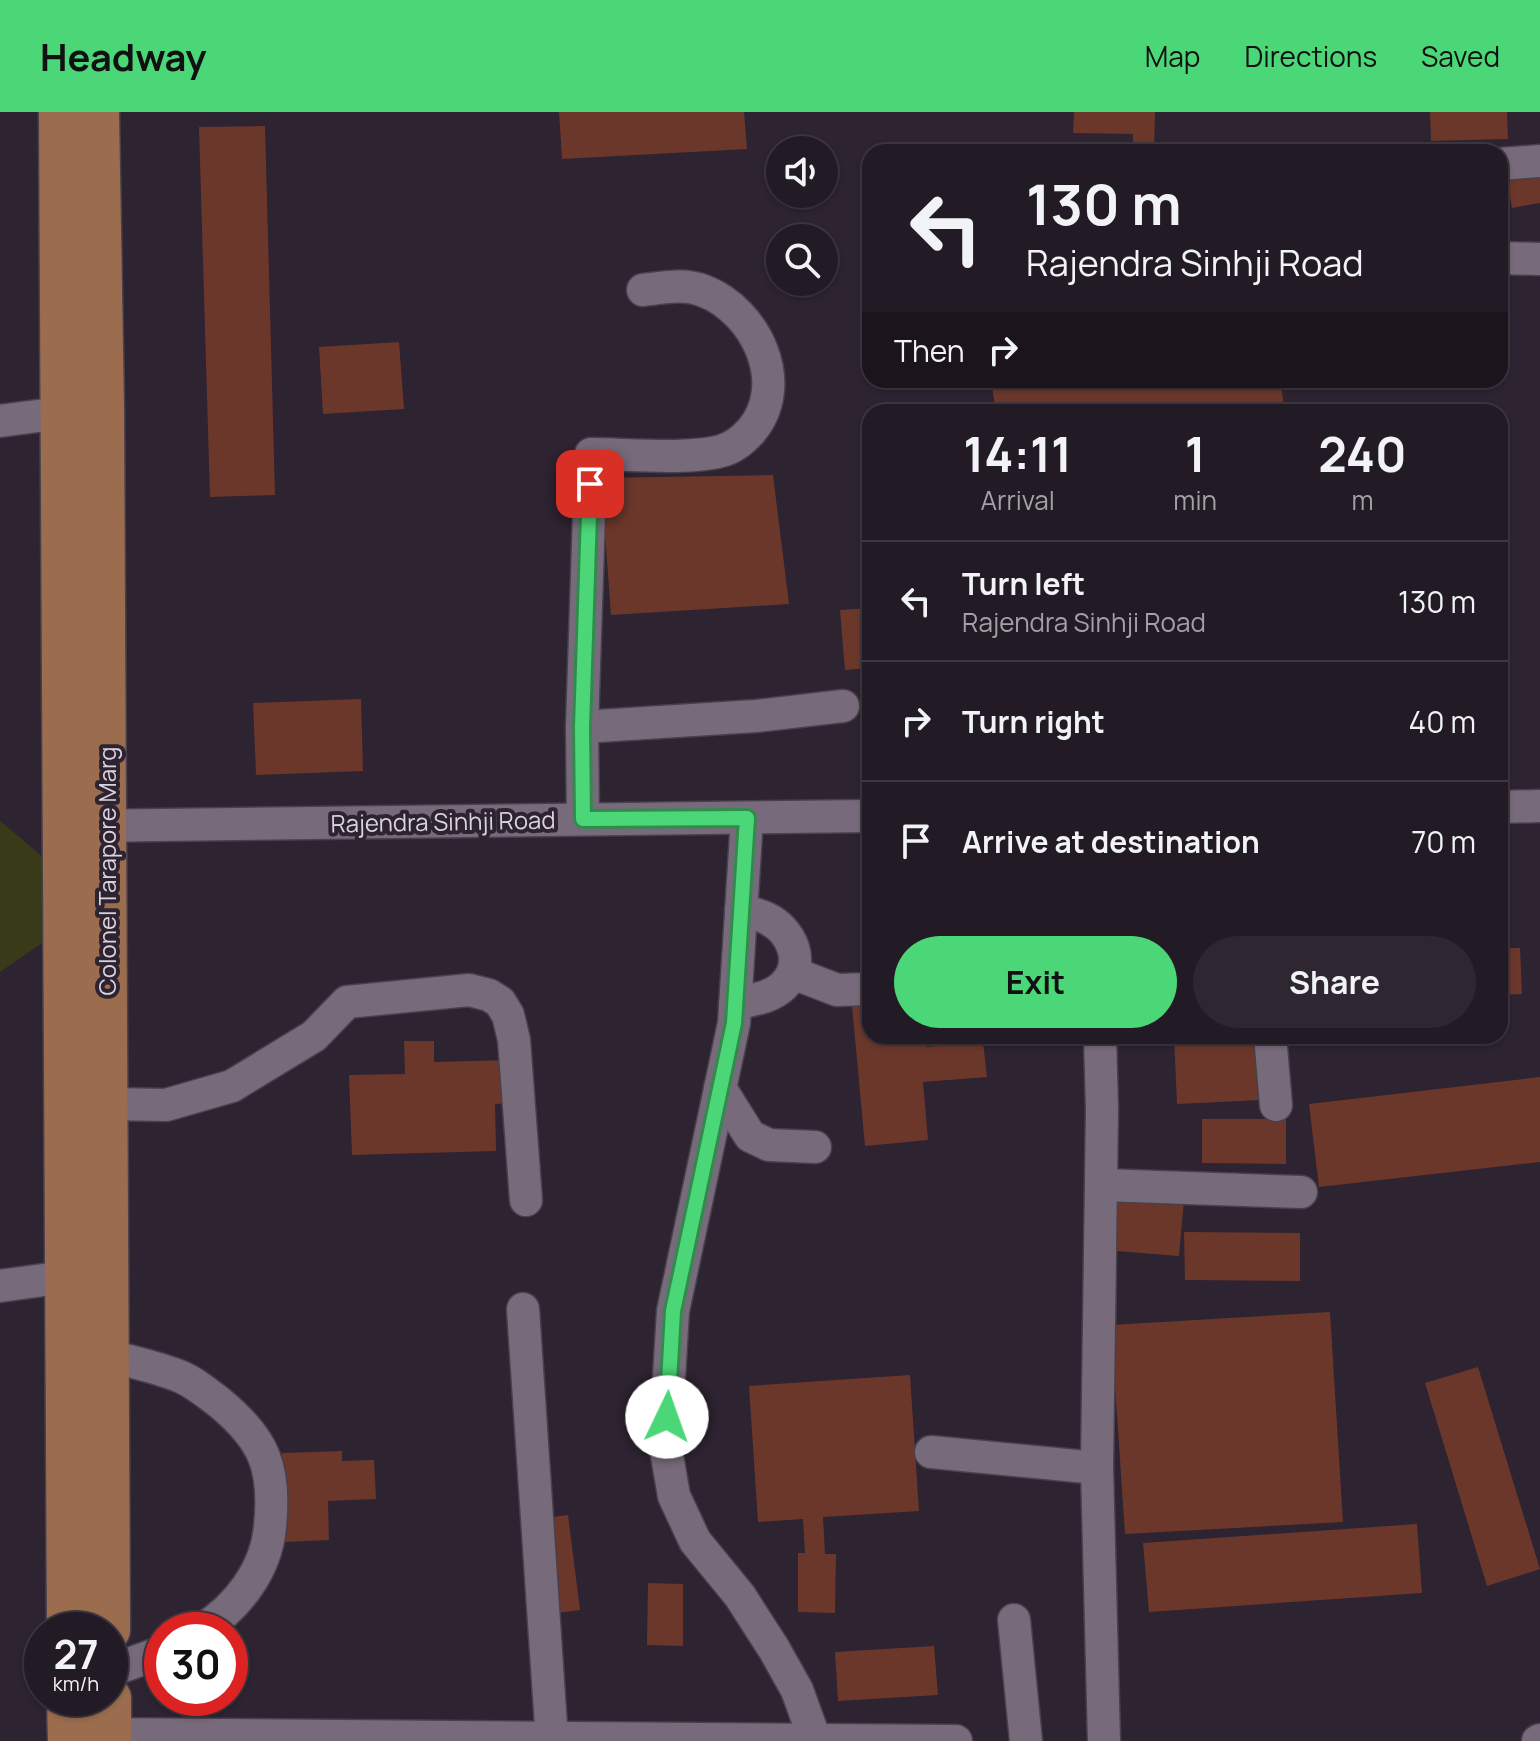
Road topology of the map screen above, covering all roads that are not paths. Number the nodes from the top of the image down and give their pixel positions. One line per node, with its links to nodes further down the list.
1 (60, 112): 9 (main road, Colonel Tarapore Marg)
2 (98, 112): 8 (main road, Colonel Tarapore Marg)
3 (1540, 161): 4 (street)
4 (1508, 163)
5 (1508, 258): 6 (street)
6 (1540, 259)
7 (643, 290): 12 (street)
8 (103, 407): 9 (street); 19 (main road, Colonel Tarapore Marg)
9 (62, 413): 10 (street); 18 (main road, Colonel Tarapore Marg)
10 (0, 421)
11 (843, 706): 12 (street)
12 (582, 727): 17 (street)
13 (1540, 806): 14 (street)
14 (1508, 807)
15 (862, 816): 16 (street, Rajendra Sinhji Road)
16 (747, 818): 17 (street, Rajendra Sinhji Road); 20 (street)
17 (583, 819): 19 (street, Rajendra Sinhji Road)
18 (64, 826): 19 (street, Rajendra Sinhji Road); 34 (main road, Colonel Tarapore Marg)
19 (105, 826): 27 (main road, Colonel Tarapore Marg)
20 (741, 910): 21 (street); 23 (street)
21 (793, 973): 22 (street); 23 (street)
22 (862, 989)
23 (735, 1004): 26 (street)
24 (1100, 1044): 30 (street)
25 (1271, 1044): 28 (street)
26 (720, 1088): 29 (street); 49 (street)
27 (107, 1104): 32 (street); 33 (main road, Colonel Tarapore Marg)
28 (1276, 1105)
29 (815, 1147)
30 (1102, 1185): 31 (street); 39 (street)
31 (1301, 1192)
32 (526, 1200)
33 (108, 1272): 34 (street); 37 (main road, Colonel Tarapore Marg)
34 (67, 1276): 35 (street); 40 (main road, Colonel Tarapore Marg)
35 (0, 1286)
36 (523, 1309): 47 (street)
37 (108, 1355): 41 (main road, Colonel Tarapore Marg); 42 (street)
38 (931, 1452): 39 (street)
39 (1097, 1468): 53 (street)
40 (68, 1612)
41 (109, 1612)
42 (222, 1612)
43 (1014, 1620): 52 (street)
44 (69, 1724): 45 (street)
45 (110, 1724): 46 (street)
46 (267, 1738): 47 (street)
47 (552, 1740): 48 (street)
48 (719, 1740): 49 (street)
49 (815, 1740): 50 (street)
50 (869, 1741): 51 (street)
51 (956, 1741)
52 (1026, 1741)
53 (1104, 1741)

